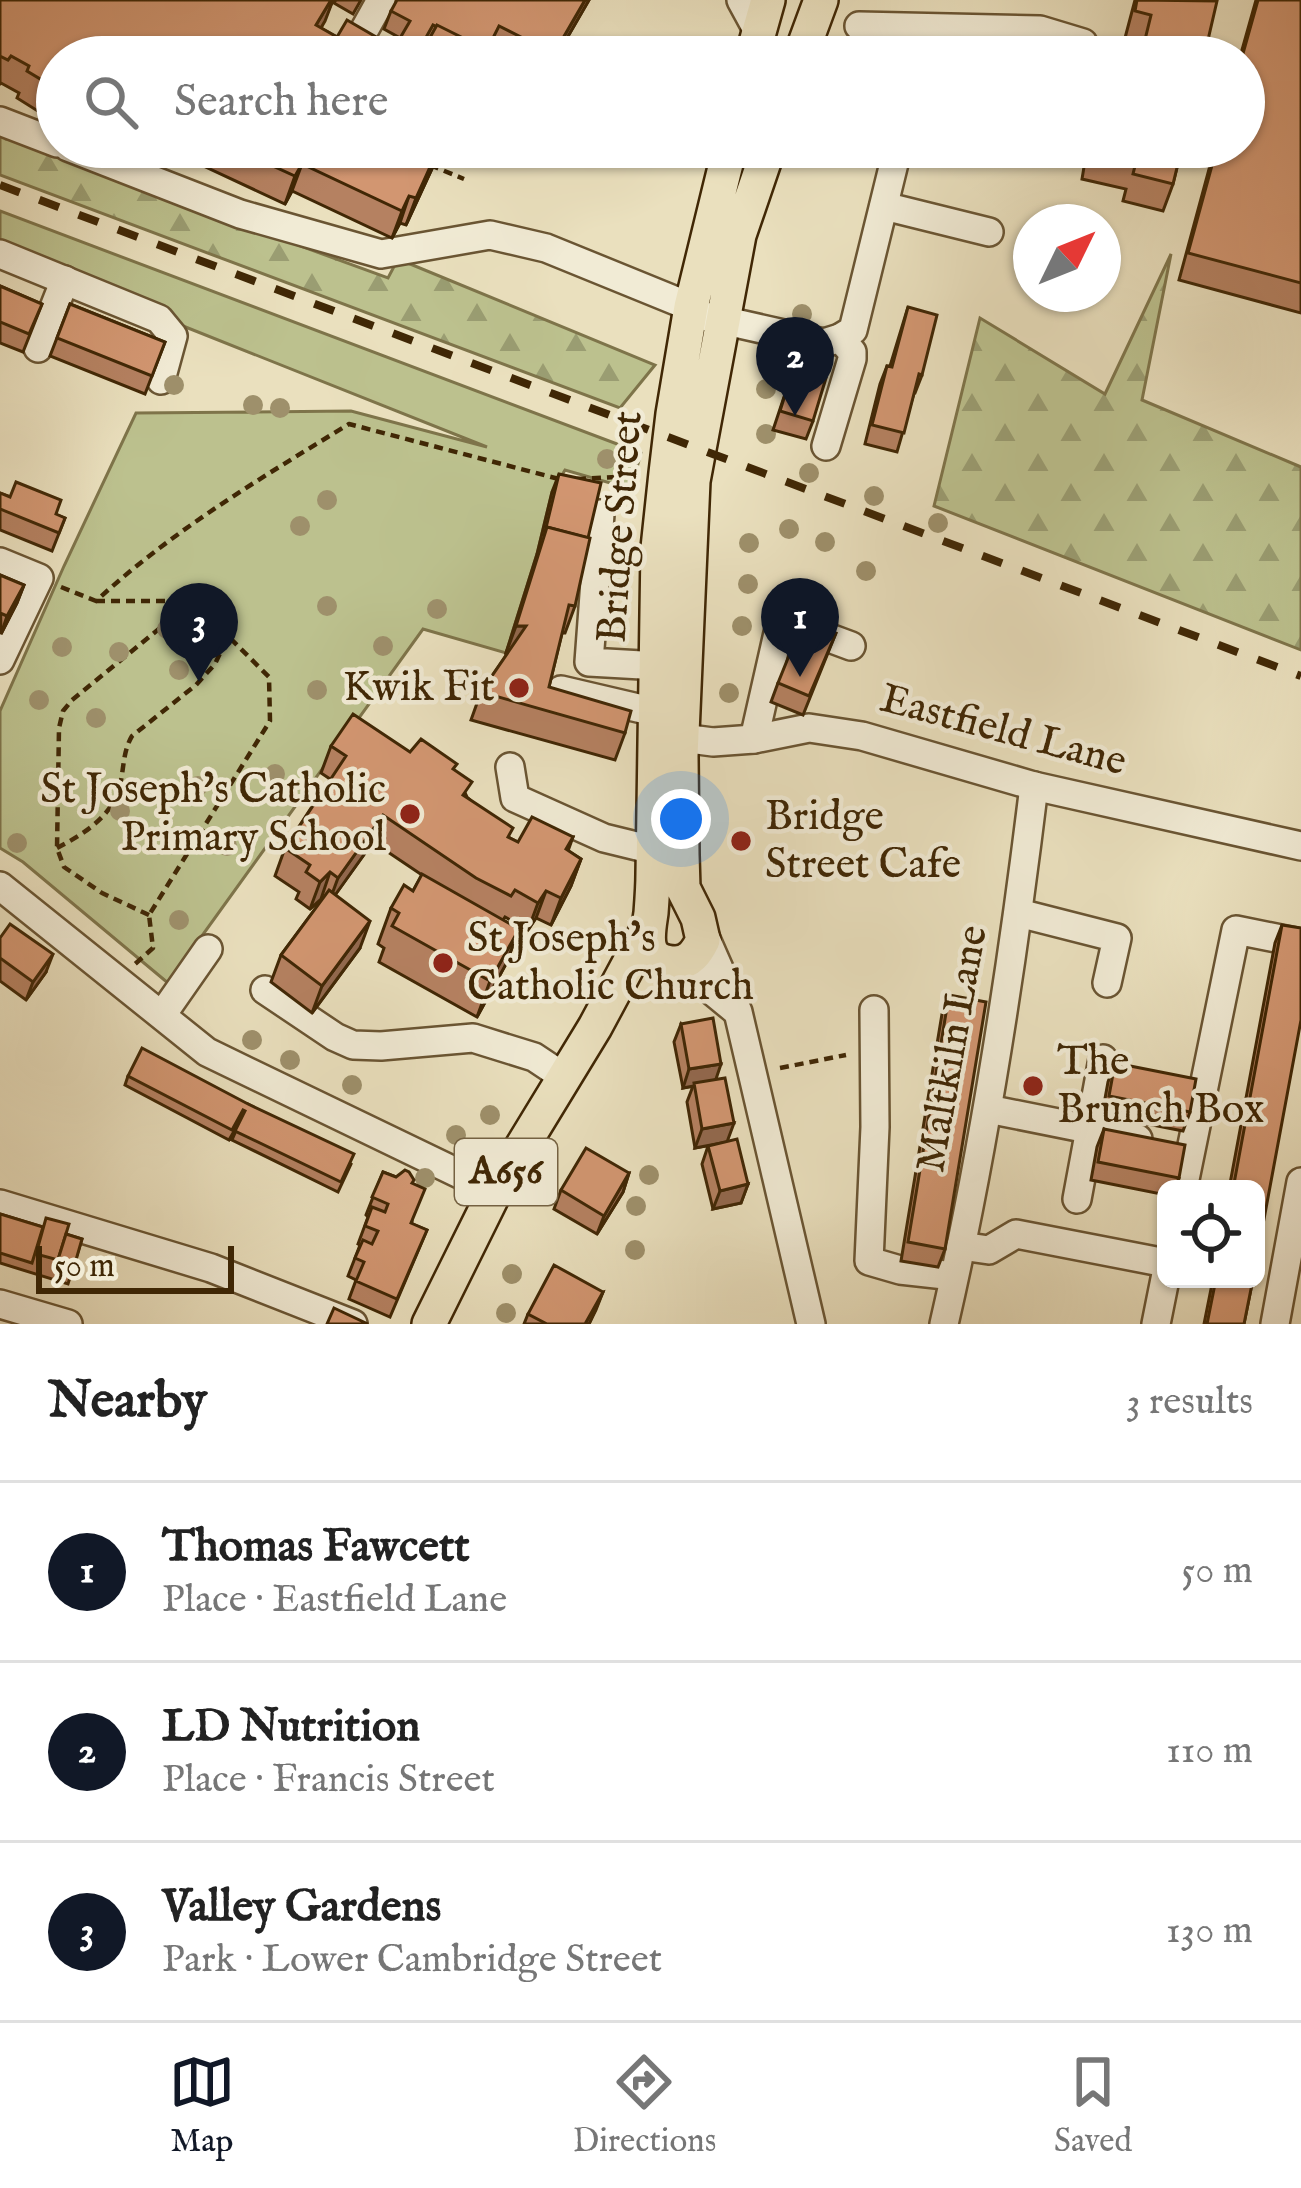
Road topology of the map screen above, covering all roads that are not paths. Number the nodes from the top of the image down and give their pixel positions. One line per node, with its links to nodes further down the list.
1 (381, 0): 7 (street)
2 (741, 0): 8 (street)
3 (767, 0): 9 (main road)
4 (821, 0): 10 (main road)
5 (859, 26): 6 (street)
6 (927, 28): 11 (street); 12 (street)
7 (361, 36)
8 (753, 36)
9 (758, 36)
10 (808, 36)
11 (925, 36)
12 (1060, 36)
13 (0, 121): 14 (street)
14 (36, 135)
15 (122, 168): 23 (street)
16 (725, 168): 23 (main road, Bridge Street / A656)
17 (763, 168): 24 (main road, Bridge Street / A656)
18 (893, 168): 19 (street)
19 (884, 206): 20 (street); 25 (street)
20 (989, 232)
21 (0, 254): 22 (street)
22 (64, 280): 26 (street); 28 (street)
23 (693, 296): 24 (street); 27 (main road, Bridge Street / A656)
24 (722, 322): 25 (street); 27 (street); 34 (main road, Bridge Street / A656)
25 (841, 338): 29 (street)
26 (38, 348)
27 (682, 352): 34 (main road, Bridge Street / A656)
28 (161, 380)
29 (826, 446)
30 (601, 514): 34 (street)
31 (0, 562): 33 (street)
32 (851, 646): 38 (street)
33 (0, 660)
34 (670, 666): 36 (main road, Bridge Street / A656); 37 (main road, Bridge Street / A656)
35 (561, 690): 36 (street)
36 (655, 712): 37 (street); 39 (main road, Bridge Street / A656)
37 (682, 738): 38 (street, Eastfield Lane); 39 (street); 46 (main road, Bridge Street / A656)
38 (754, 739): 41 (street, Eastfield Lane)
39 (654, 766): 43 (main road, Bridge Street / A656)
40 (510, 767): 43 (street)
41 (1034, 786): 42 (street, Eastfield Lane); 45 (street, Maltkiln Lane)
42 (1301, 846)
43 (653, 850): 47 (main road, Bridge Street / A656)
44 (0, 886): 55 (street)
45 (1018, 913): 51 (street); 59 (street, Maltkiln Lane)
46 (698, 921): 47 (main road); 50 (main road, A656); 54 (street)
47 (648, 926): 50 (main road); 56 (main road, A656)
48 (1301, 944): 62 (street)
49 (208, 949): 55 (street)
50 (674, 962): 54 (street); 56 (main road, A656)
51 (1107, 983)
52 (265, 990): 58 (street)
53 (874, 1010): 69 (street)
54 (738, 1012): 75 (street)
55 (162, 1015): 64 (street)
56 (595, 1027): 58 (main road, A656)
57 (1103, 1059): 60 (street)
58 (564, 1077): 64 (main road, A656)
59 (988, 1108): 60 (street); 67 (street, Maltkiln Lane)
60 (1091, 1130): 61 (street); 65 (street)
61 (1172, 1146)
62 (1185, 1180)
63 (1301, 1182): 78 (street)
64 (494, 1192): 74 (main road, A656)
65 (1077, 1199)
66 (0, 1204): 73 (street)
67 (961, 1246): 68 (street); 69 (street, Maltkiln Lane)
68 (1157, 1261)
69 (954, 1276): 76 (street, Maltkiln Lane)
70 (1163, 1288): 77 (street)
71 (0, 1304): 72 (street)
72 (68, 1324)
73 (353, 1324)
74 (429, 1324)
75 (811, 1324)
76 (944, 1324)
77 (1156, 1324)
78 (1275, 1324)

